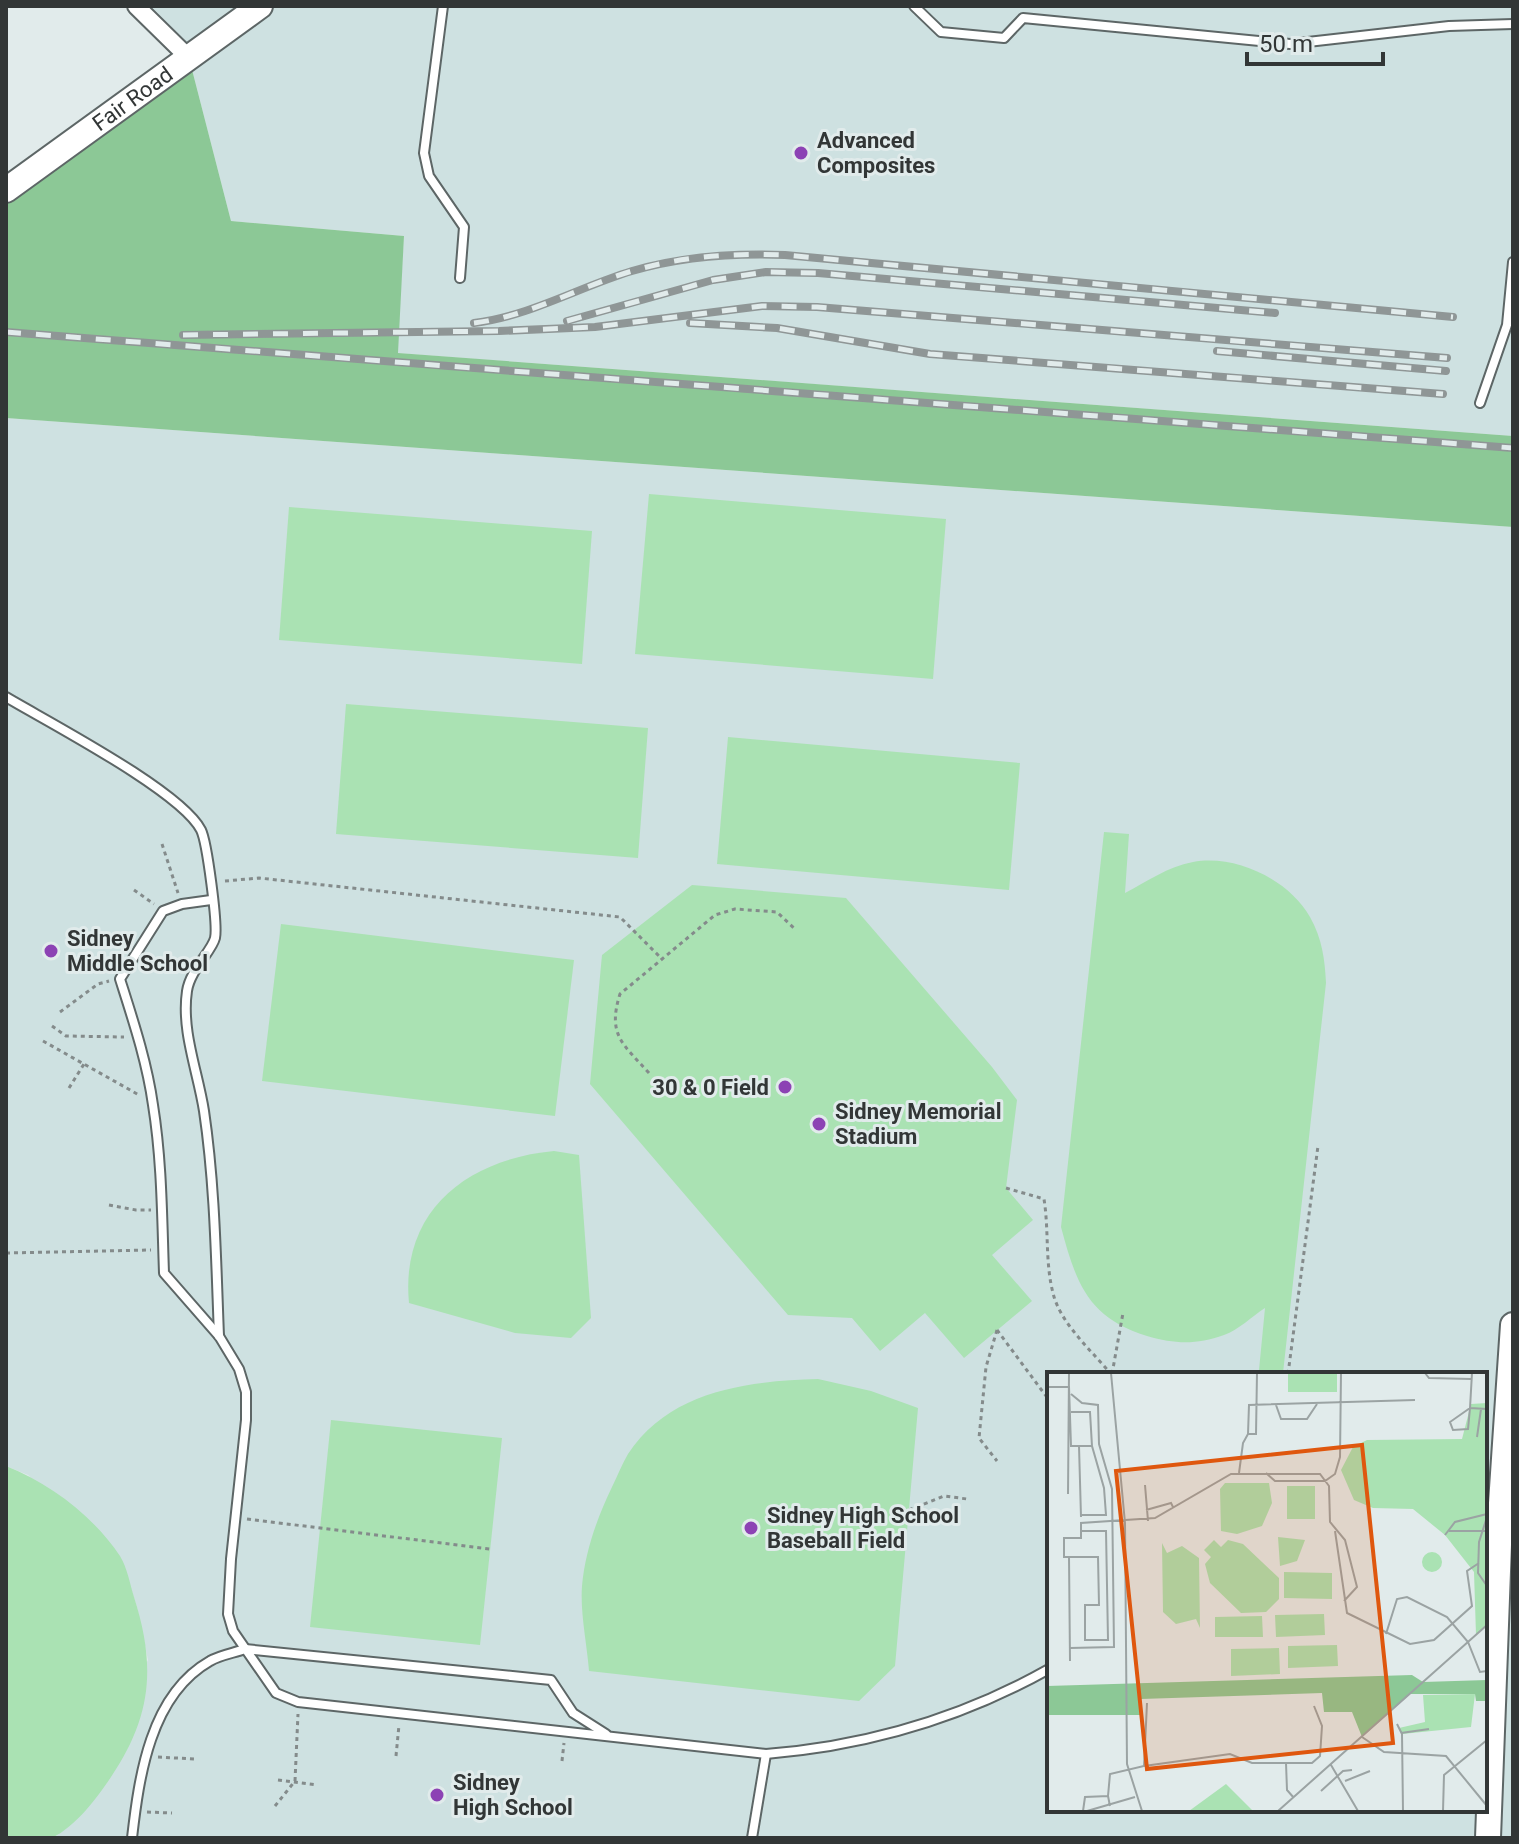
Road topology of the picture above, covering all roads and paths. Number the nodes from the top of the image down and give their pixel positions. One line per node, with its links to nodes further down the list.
1 (136, 6): 6 (street)
2 (260, 6): 6 (street, Fair Road)
3 (443, 6): 9 (lane)
4 (914, 6): 5 (lane)
5 (1513, 24)
6 (189, 58): 7 (street, Fair Road)
7 (6, 190)
8 (1513, 262): 10 (lane)
9 (460, 278)
10 (1480, 403)
11 (6, 697): 13 (lane)
12 (162, 844): 16 (path)
13 (210, 883): 15 (lane); 19 (path)
14 (134, 890): 17 (path)
15 (211, 900): 16 (lane); 37 (lane)
16 (182, 904): 17 (lane)
17 (163, 911): 20 (lane)
18 (796, 930): 19 (path)
19 (662, 959): 26 (path)
20 (120, 979): 21 (path); 23 (lane)
21 (60, 1012)
22 (52, 1026): 23 (path)
23 (138, 1037): 28 (lane)
24 (43, 1041): 25 (path)
25 (84, 1064): 27 (path); 28 (path)
26 (649, 1073)
27 (69, 1088)
28 (153, 1103): 32 (lane)
29 (1318, 1146): 40 (path)
30 (1006, 1188): 38 (path)
31 (109, 1205): 32 (path)
32 (163, 1209): 33 (lane)
33 (163, 1250): 34 (path); 37 (lane)
34 (6, 1253)
35 (1123, 1313): 39 (path)
36 (1513, 1325): 46 (street)
37 (219, 1336): 45 (lane)
38 (1110, 1372)
39 (1112, 1372)
40 (1288, 1372)
41 (1047, 1397): 42 (path)
42 (997, 1461)
43 (967, 1499): 44 (path)
44 (909, 1510)
45 (236, 1517): 47 (path); 48 (lane)
46 (1499, 1518): 65 (street)
47 (490, 1549)
48 (245, 1649): 50 (lane); 52 (lane); 54 (lane)
49 (1047, 1670): 53 (lane)
50 (298, 1702): 51 (lane); 58 (path)
51 (400, 1713): 52 (lane); 55 (path)
52 (610, 1737): 53 (lane)
53 (766, 1754): 64 (lane)
54 (147, 1756): 56 (path); 61 (lane)
55 (396, 1756)
56 (194, 1759)
57 (278, 1780): 58 (path)
58 (295, 1781): 59 (path); 60 (path)
59 (317, 1785)
60 (275, 1806)
61 (136, 1811): 62 (path); 63 (lane)
62 (172, 1813)
63 (132, 1838)
64 (752, 1838)
65 (1488, 1838)

